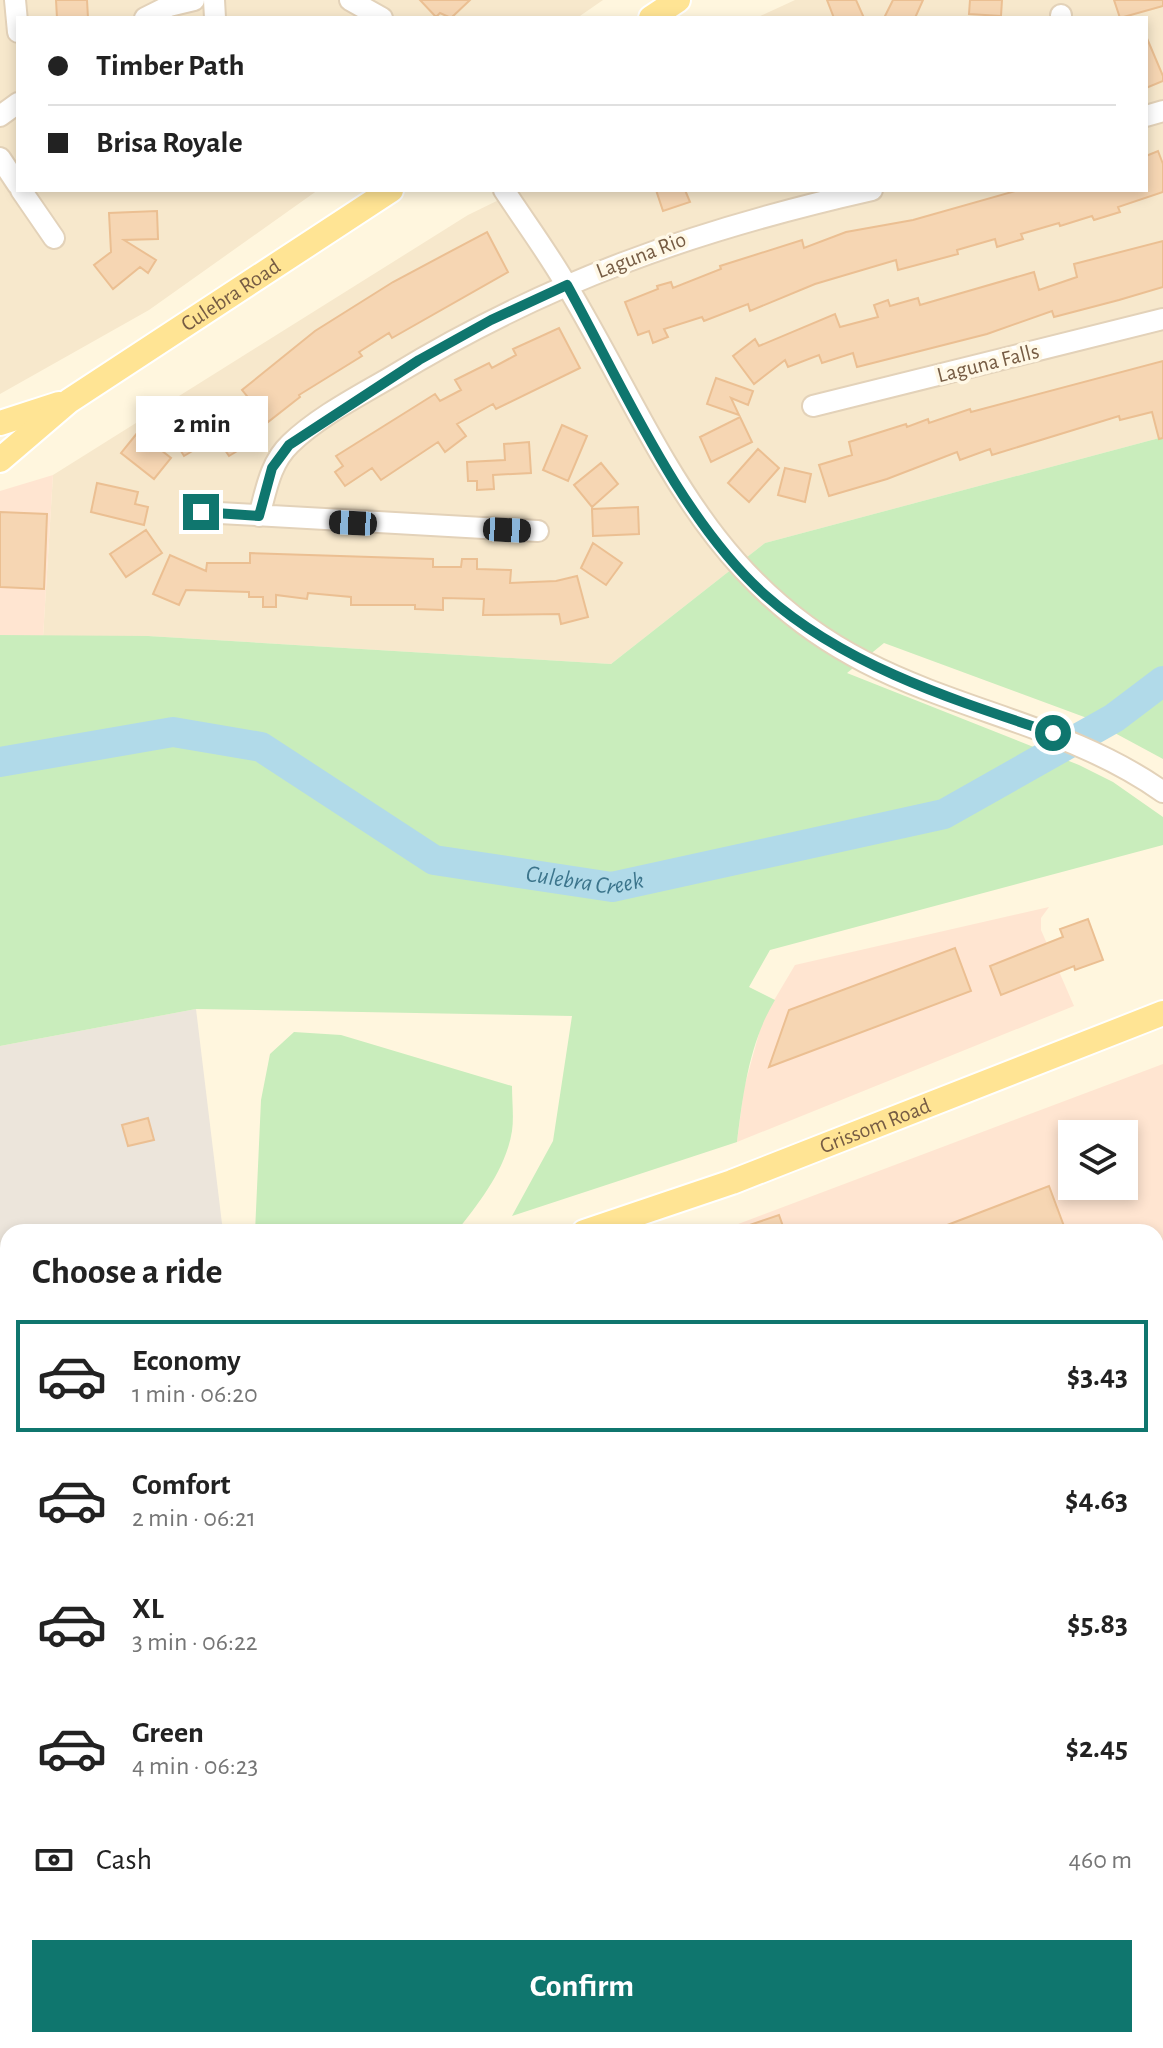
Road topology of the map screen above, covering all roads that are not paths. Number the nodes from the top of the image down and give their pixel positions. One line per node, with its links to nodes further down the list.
1 (194, 0): 4 (street)
2 (350, 0): 5 (street)
3 (678, 0): 6 (main road)
4 (149, 16)
5 (378, 16)
6 (654, 16)
7 (0, 158): 8 (street)
8 (16, 182)
9 (22, 192): 13 (street)
10 (388, 192): 16 (main road, Culebra Road)
11 (505, 192): 14 (street)
12 (864, 192): 14 (street, Laguna Rio)
13 (54, 238)
14 (567, 285): 21 (street, Laguna Rio); 23 (street)
15 (1163, 319): 17 (street, Laguna Falls)
16 (69, 401): 18 (main road, Culebra Road); 19 (main road, Culebra Road)
17 (813, 406)
18 (0, 423)
19 (0, 460)
20 (201, 512): 21 (street)
21 (259, 516): 22 (street)
22 (538, 531)
23 (1163, 792)
24 (1163, 1013): 25 (main road, Grissom Road)
25 (608, 1224)

